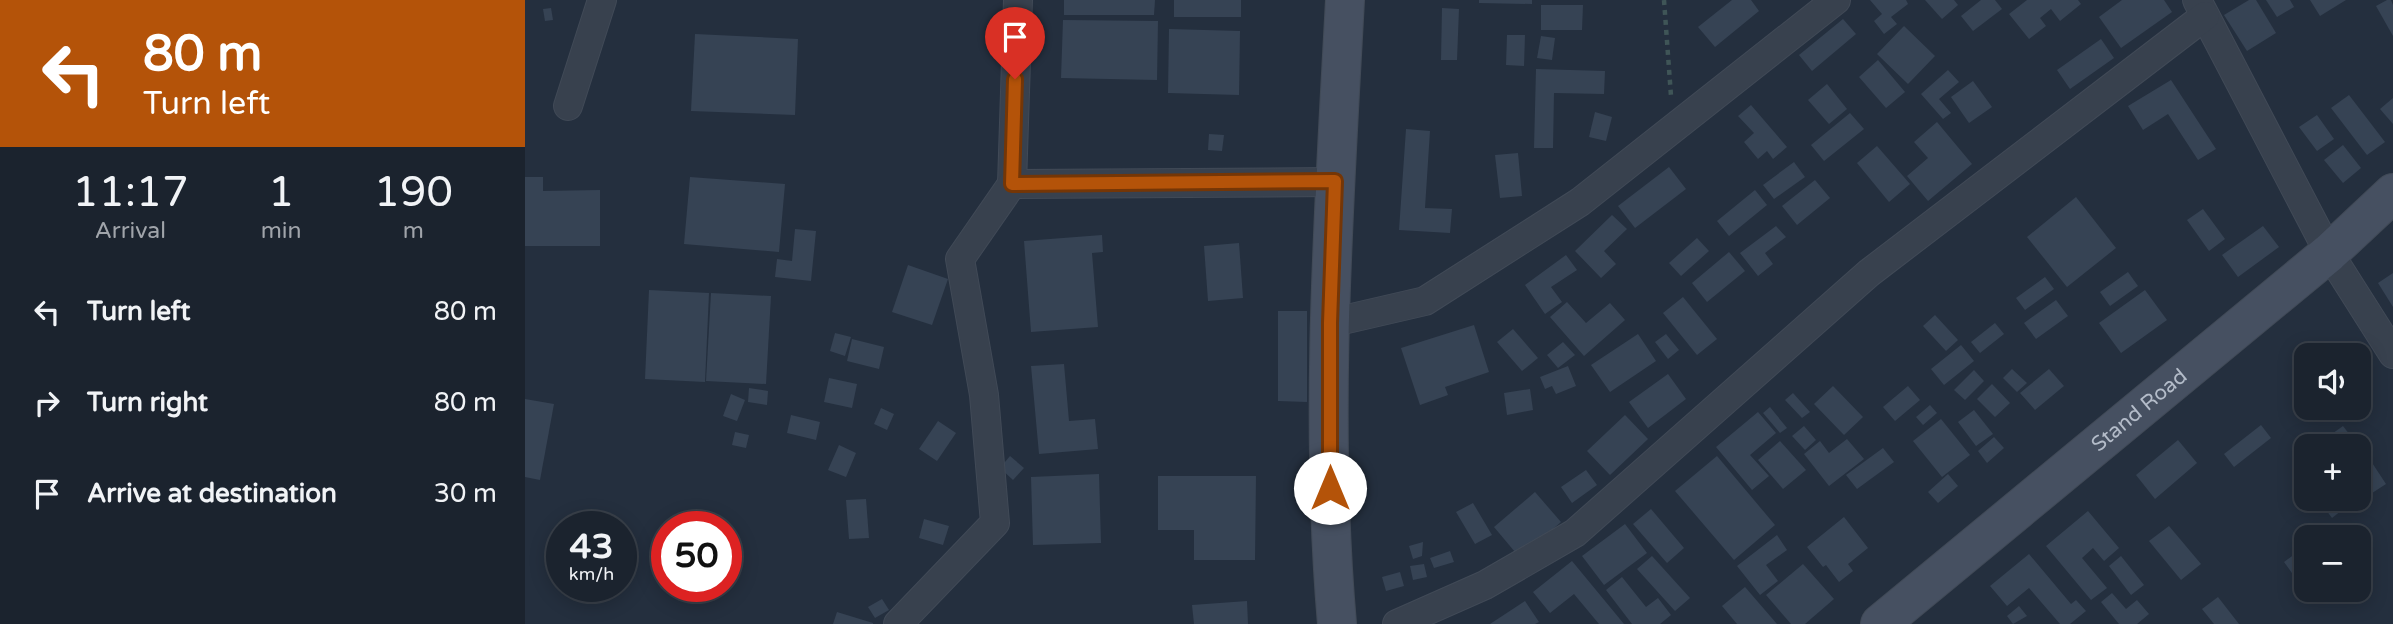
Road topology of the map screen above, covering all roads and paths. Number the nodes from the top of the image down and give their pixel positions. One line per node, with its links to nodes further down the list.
1 (601, 0): 7 (street)
2 (1018, 0): 10 (street)
3 (1345, 0): 9 (main road)
4 (1664, 0): 8 (path)
5 (1836, 0): 8 (street)
6 (2201, 8): 12 (street); 17 (street)
7 (568, 106)
8 (1674, 128): 13 (street)
9 (1335, 181): 10 (street); 13 (main road)
10 (1012, 184): 15 (street)
11 (2393, 193): 12 (main road, Stand Road)
12 (2329, 253): 14 (street); 18 (main road, Stand Road)
13 (1330, 323): 16 (main road)
14 (2393, 354)
15 (898, 624)
16 (1337, 624)
17 (1397, 624)
18 (1880, 624)

